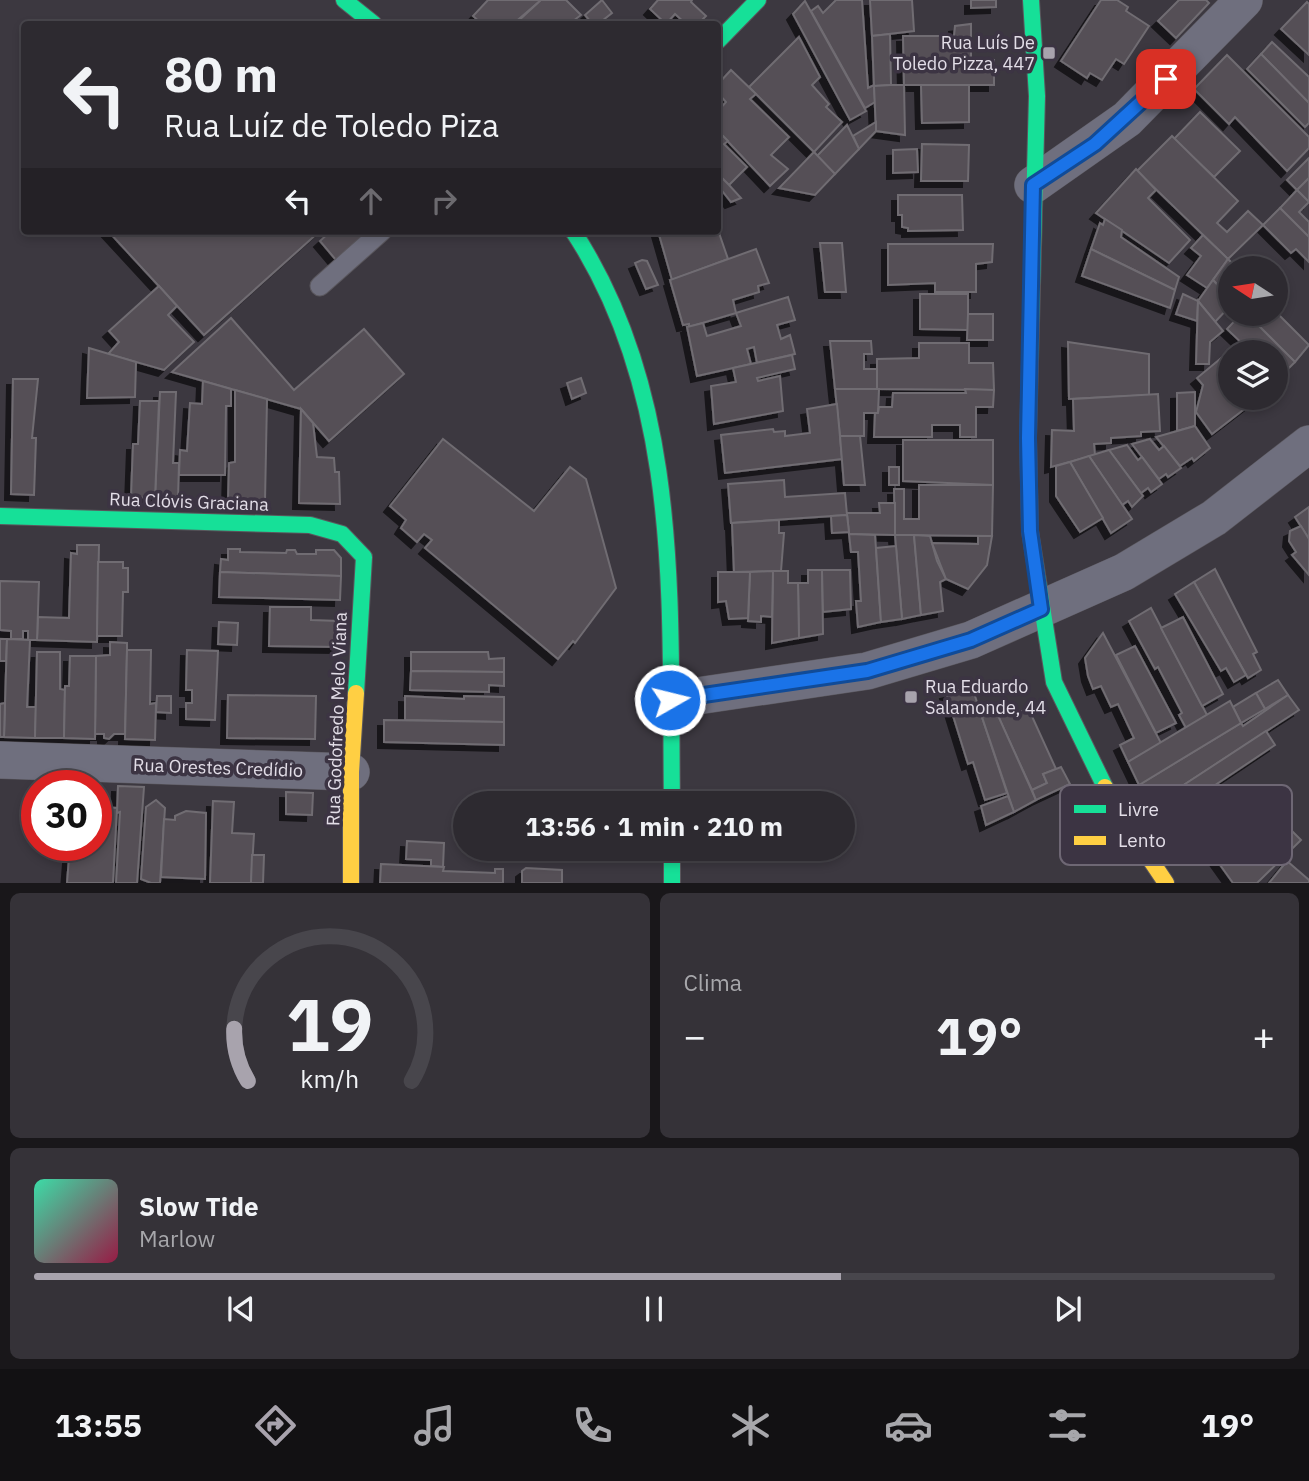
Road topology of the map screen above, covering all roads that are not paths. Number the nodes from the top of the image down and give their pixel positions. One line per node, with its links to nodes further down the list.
1 (344, 0): 5 (street)
2 (758, 0): 6 (street)
3 (1031, 0): 7 (street)
4 (1244, 0): 7 (street)
5 (370, 21)
6 (721, 38)
7 (1033, 185): 14 (street)
8 (377, 235): 10 (lane)
9 (575, 235): 15 (street)
10 (320, 286)
11 (1309, 444): 14 (street)
12 (0, 516): 13 (street, Rua Clóvis Graciana)
13 (364, 557): 17 (street, Rua Godofredo Melo Viana)
14 (1041, 609): 15 (street); 18 (street)
15 (670, 700): 19 (street)
16 (0, 760): 17 (street, Rua Orestes Credídio)
17 (351, 772): 22 (street, Rua Godofredo Melo Viana)
18 (1104, 785)
19 (672, 791)
20 (672, 861): 23 (street)
21 (1154, 865): 24 (street)
22 (351, 883)
23 (672, 883)
24 (1166, 883)

